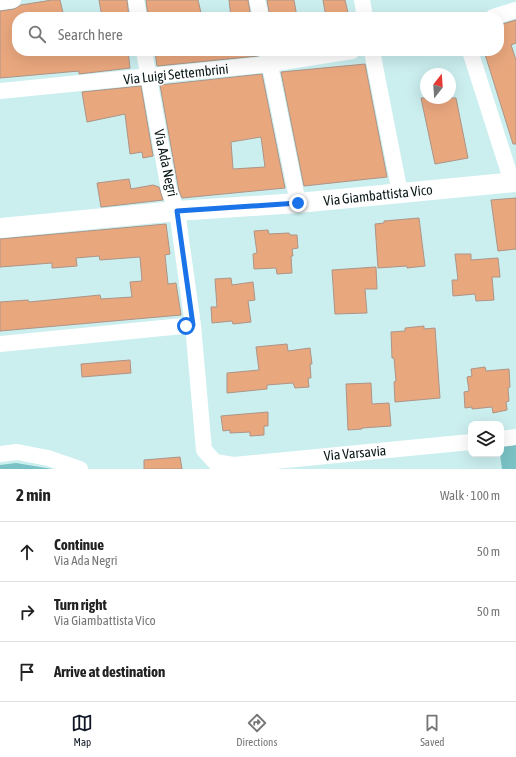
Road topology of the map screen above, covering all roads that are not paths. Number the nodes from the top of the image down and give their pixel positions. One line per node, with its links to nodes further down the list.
1 (13, 0): 5 (street)
2 (136, 0): 7 (street)
3 (257, 0): 8 (street)
4 (362, 0): 9 (street)
5 (0, 2)
6 (516, 10): 10 (street)
7 (138, 12)
8 (260, 12)
9 (364, 12)
10 (504, 14)
11 (145, 56): 16 (street, Via Ada Negri)
12 (293, 56): 15 (street, Via Luigi Settembrini)
13 (373, 56): 19 (street)
14 (472, 56): 18 (street)
15 (269, 58): 16 (street, Via Luigi Settembrini); 20 (street)
16 (148, 77): 17 (street, Via Luigi Settembrini); 21 (street, Via Ada Negri)
17 (0, 91)
18 (514, 182): 19 (street, Via Giambattista Vico)
19 (400, 193): 20 (street, Via Giambattista Vico)
20 (298, 203): 21 (street, Via Giambattista Vico)
21 (177, 211): 22 (street, Via Giambattista Vico); 23 (street, Via Ada Negri)
22 (0, 228)
23 (193, 325): 24 (street); 29 (street, Via Ada Negri)
24 (0, 344)
25 (516, 437): 26 (street)
26 (504, 439)
27 (468, 442): 29 (street, Via Varsavia)
28 (0, 454): 30 (street)
29 (215, 462)
30 (80, 469)

